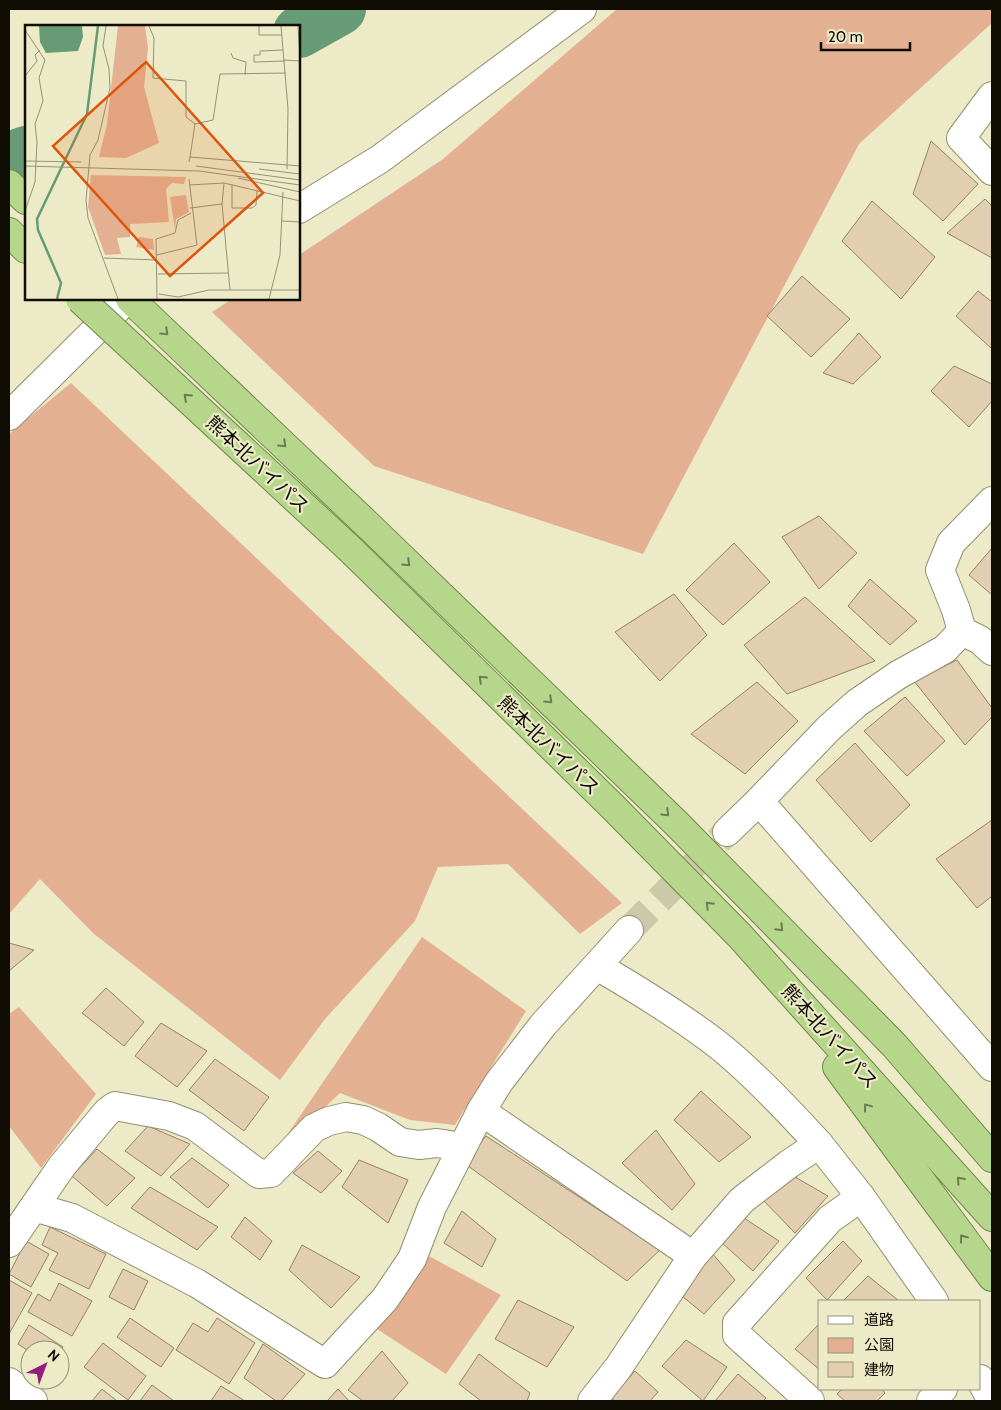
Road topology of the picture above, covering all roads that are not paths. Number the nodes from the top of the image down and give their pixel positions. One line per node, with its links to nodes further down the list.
1 (582, 9): 6 (street)
2 (992, 96): 3 (street)
3 (992, 171)
4 (9, 184): 5 (highway)
5 (25, 199)
6 (300, 208)
7 (9, 232): 8 (highway)
8 (25, 247)
9 (81, 300): 19 (highway, 熊本北バイパス, one-way to 9, bridge)
10 (127, 300): 12 (street)
11 (129, 300): 21 (highway, 熊本北バイパス, one-way to 21)
12 (9, 416)
13 (992, 501): 14 (street)
14 (962, 631): 15 (street); 16 (street)
15 (992, 651)
16 (759, 801): 17 (street); 22 (street)
17 (726, 832)
18 (629, 930): 20 (street)
19 (740, 936): 30 (highway, 熊本北バイパス, one-way to 19); 33 (highway, one-way to 19)
20 (597, 966): 23 (street); 25 (street)
21 (894, 1046): 24 (highway); 27 (highway, 熊本北バイパス)
22 (992, 1067)
23 (480, 1111): 26 (street); 32 (street)
24 (992, 1136)
25 (819, 1144): 28 (street); 32 (street)
26 (462, 1147): 29 (street); 29 (street)
27 (992, 1158)
28 (861, 1197): 34 (street); 40 (street)
29 (34, 1207): 31 (street)
30 (992, 1217)
31 (9, 1242)
32 (693, 1256): 39 (street)
33 (992, 1277)
34 (933, 1300)
35 (981, 1381): 42 (street)
36 (9, 1382): 38 (street)
37 (942, 1390): 41 (street)
38 (33, 1401)
39 (592, 1401)
40 (810, 1401)
41 (931, 1401)
42 (992, 1401)

